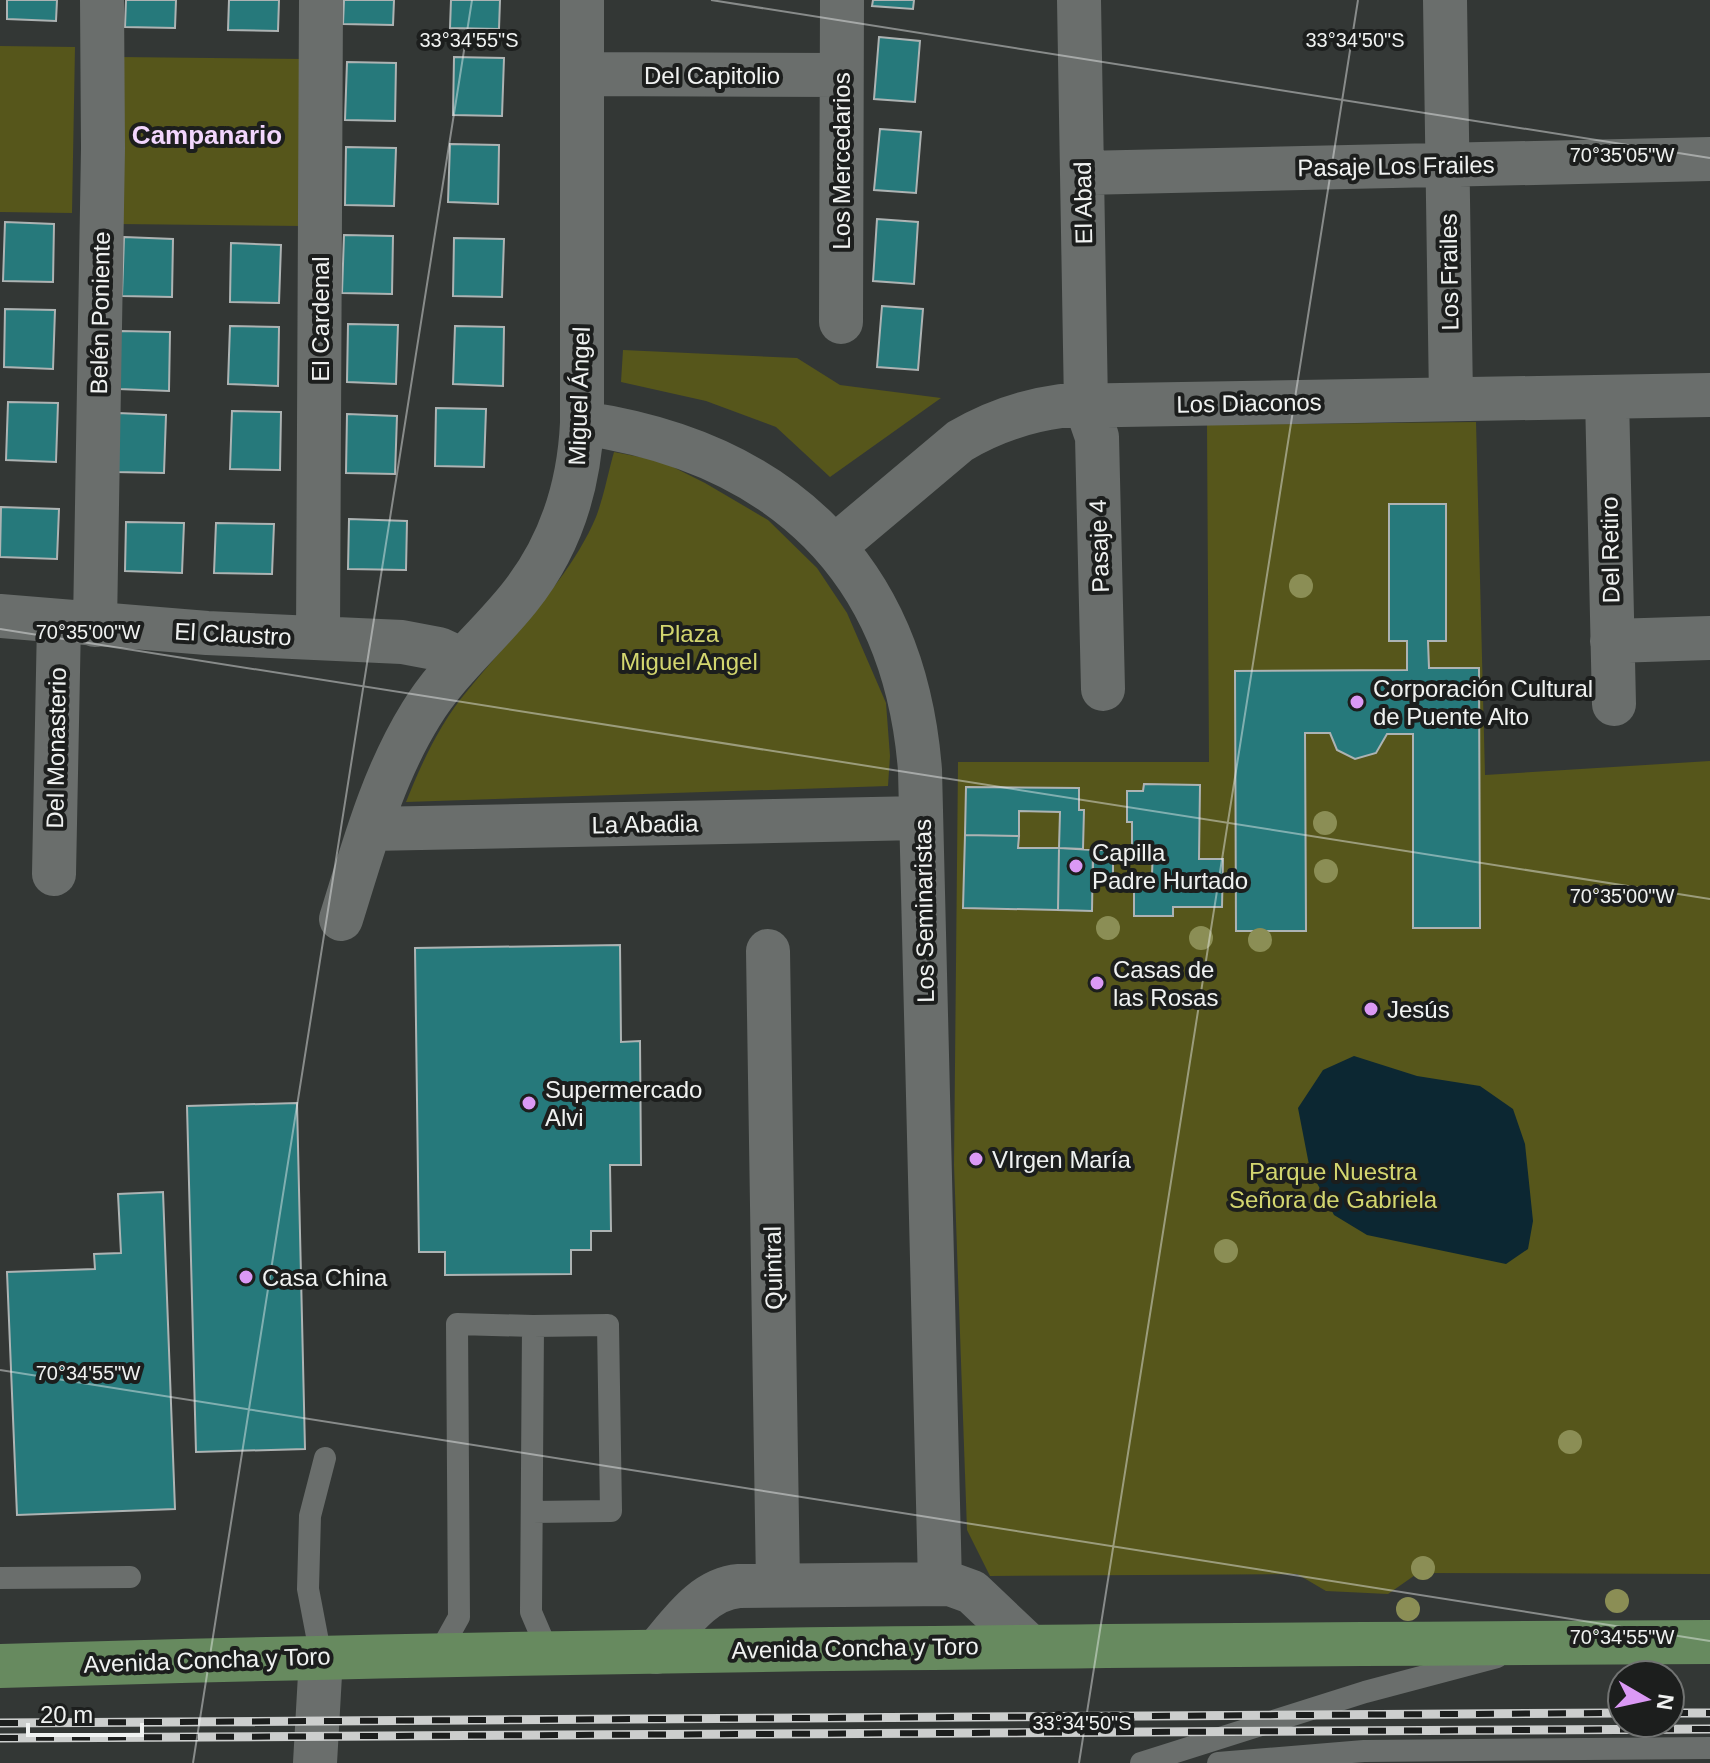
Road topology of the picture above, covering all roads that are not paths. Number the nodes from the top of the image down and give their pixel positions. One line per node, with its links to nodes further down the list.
1 (102, 0): 20 (street, Belén Poniente)
2 (321, 0): 21 (street, El Cardenal)
3 (582, 0): 7 (street, Miguel Ángel)
4 (842, 0): 8 (street, Los Mercedarios)
5 (1079, 0): 11 (street, El Abad)
6 (1445, 0): 10 (street, Los Frailes)
7 (582, 74): 8 (street, Del Capitolio); 17 (street, Miguel Ángel)
8 (841, 75): 12 (street, Los Mercedarios)
9 (1710, 159): 10 (street, Pasaje Los Frailes)
10 (1447, 165): 11 (street, Pasaje Los Frailes); 15 (street, Los Frailes)
11 (1082, 173): 16 (street, El Abad)
12 (841, 322)
13 (1710, 395): 14 (street, Los Diaconos)
14 (1607, 397): 15 (street, Los Diaconos); 23 (street, Del Retiro)
15 (1451, 399): 16 (street, Los Diaconos)
16 (1086, 405): 18 (street, Los Diaconos); 25 (street, Pasaje 4)
17 (582, 423): 18 (street, Los Seminaristas); 24 (street, Miguel Ángel)
18 (834, 547): 27 (street, Los Seminaristas)
19 (0, 616): 20 (street, El Claustro)
20 (77, 624): 21 (street, El Claustro); 29 (street, Del Monasterio)
21 (318, 638): 24 (street, El Claustro)
22 (1710, 638): 23 (street)
23 (1612, 641): 26 (street, Del Retiro)
24 (463, 660): 28 (street, Miguel Ángel)
25 (1103, 689)
26 (1614, 704)
27 (921, 818): 28 (street, La Abadia); 37 (street, Los Seminaristas)
28 (370, 829): 30 (street, Miguel Ángel)
29 (54, 874)
30 (341, 919)
31 (768, 951): 38 (street, Quintral)
32 (533, 1326): 34 (lane); 34 (lane); 44 (lane)
33 (325, 1458): 45 (lane)
34 (532, 1512): 43 (lane)
35 (130, 1577): 36 (lane)
36 (0, 1578)
37 (940, 1584): 38 (street); 41 (street)
38 (778, 1585): 42 (street)
39 (1710, 1642): 40 (main road, Avenida Concha y Toro)
40 (1548, 1643): 41 (main road, Avenida Concha y Toro); 49 (lane)
41 (1029, 1646): 42 (main road, Avenida Concha y Toro)
42 (656, 1652): 43 (main road, Avenida Concha y Toro)
43 (555, 1653): 44 (main road, Avenida Concha y Toro)
44 (432, 1655): 45 (main road, Avenida Concha y Toro)
45 (321, 1657): 46 (main road, Avenida Concha y Toro); 48 (street)
46 (0, 1666)
47 (1710, 1748): 50 (lane)
48 (315, 1763)
49 (1141, 1763)
50 (1218, 1763)

